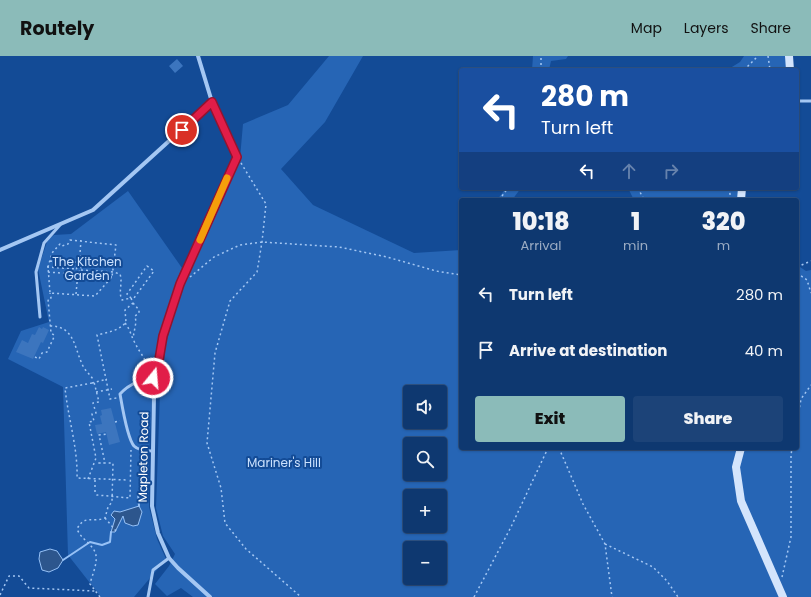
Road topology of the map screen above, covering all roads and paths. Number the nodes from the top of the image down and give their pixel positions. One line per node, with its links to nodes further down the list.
1 (198, 56): 12 (street)
2 (541, 56): 6 (path)
3 (758, 56): 7 (path)
4 (768, 56): 8 (path)
5 (789, 56): 9 (main road)
6 (540, 68)
7 (746, 68)
8 (770, 68)
9 (790, 68)
10 (799, 101): 11 (lane)
11 (811, 101)
12 (212, 102): 13 (street); 14 (street)
13 (237, 157): 16 (path); 36 (street, Mapleton Road)
14 (60, 225): 17 (street); 42 (lane)
15 (81, 240): 18 (path); 19 (path); 24 (path)
16 (262, 242): 31 (path); 36 (path); 82 (path)
17 (0, 250)
18 (50, 261): 19 (path); 22 (path)
19 (79, 261): 23 (path); 24 (path)
20 (811, 261): 21 (path)
21 (799, 266)
22 (47, 267): 25 (path); 27 (path)
23 (79, 267): 25 (path); 26 (path)
24 (113, 267): 29 (path)
25 (76, 269): 28 (path)
26 (81, 270): 28 (path); 29 (path)
27 (48, 272): 33 (path); 37 (path)
28 (78, 272): 33 (path)
29 (113, 272): 32 (path); 40 (path)
30 (799, 274): 34 (path)
31 (459, 275)
32 (112, 277): 33 (path); 38 (path)
33 (78, 278): 38 (path)
34 (807, 280): 35 (path); 39 (path)
35 (811, 280)
36 (180, 284): 47 (street, Mapleton Road)
37 (50, 293): 38 (path); 44 (path)
38 (76, 294)
39 (811, 294)
40 (131, 298): 40 (path); 41 (path)
41 (133, 303): 43 (path); 45 (path)
42 (40, 316)
43 (125, 323): 45 (path); 48 (path)
44 (50, 326): 46 (path); 50 (path)
45 (133, 338): 49 (path)
46 (35, 357)
47 (156, 378): 49 (lane); 64 (street, Mapleton Road)
48 (107, 379): 50 (path); 52 (path)
49 (142, 380): 59 (lane)
50 (93, 382): 53 (path); 67 (path)
51 (811, 385): 55 (path)
52 (110, 389): 53 (path); 54 (path)
53 (96, 392): 58 (path)
54 (110, 399)
55 (799, 410)
56 (106, 434): 57 (path)
57 (99, 435): 58 (path); 66 (path)
58 (93, 437): 65 (path)
59 (131, 441): 64 (lane); 71 (path)
60 (547, 450): 83 (path)
61 (560, 450): 74 (path)
62 (740, 450): 77 (main road)
63 (792, 450): 77 (path)
64 (152, 451): 75 (street, Mapleton Road)
65 (94, 461): 66 (path); 67 (path)
66 (97, 463): 69 (path)
67 (88, 479): 68 (path)
68 (95, 480): 69 (path); 71 (path)
69 (113, 480): 70 (path); 71 (path)
70 (128, 480)
71 (112, 495): 72 (path)
72 (105, 518): 73 (path); 76 (path)
73 (116, 531)
74 (605, 544): 84 (path); 85 (path)
75 (169, 558): 80 (lane); 81 (street, Mapleton Road)
76 (95, 591): 78 (path); 79 (path)
77 (781, 594)
78 (0, 595)
79 (100, 597)
80 (148, 597)
81 (210, 597)
82 (301, 597)
83 (474, 597)
84 (612, 597)
85 (678, 597)

